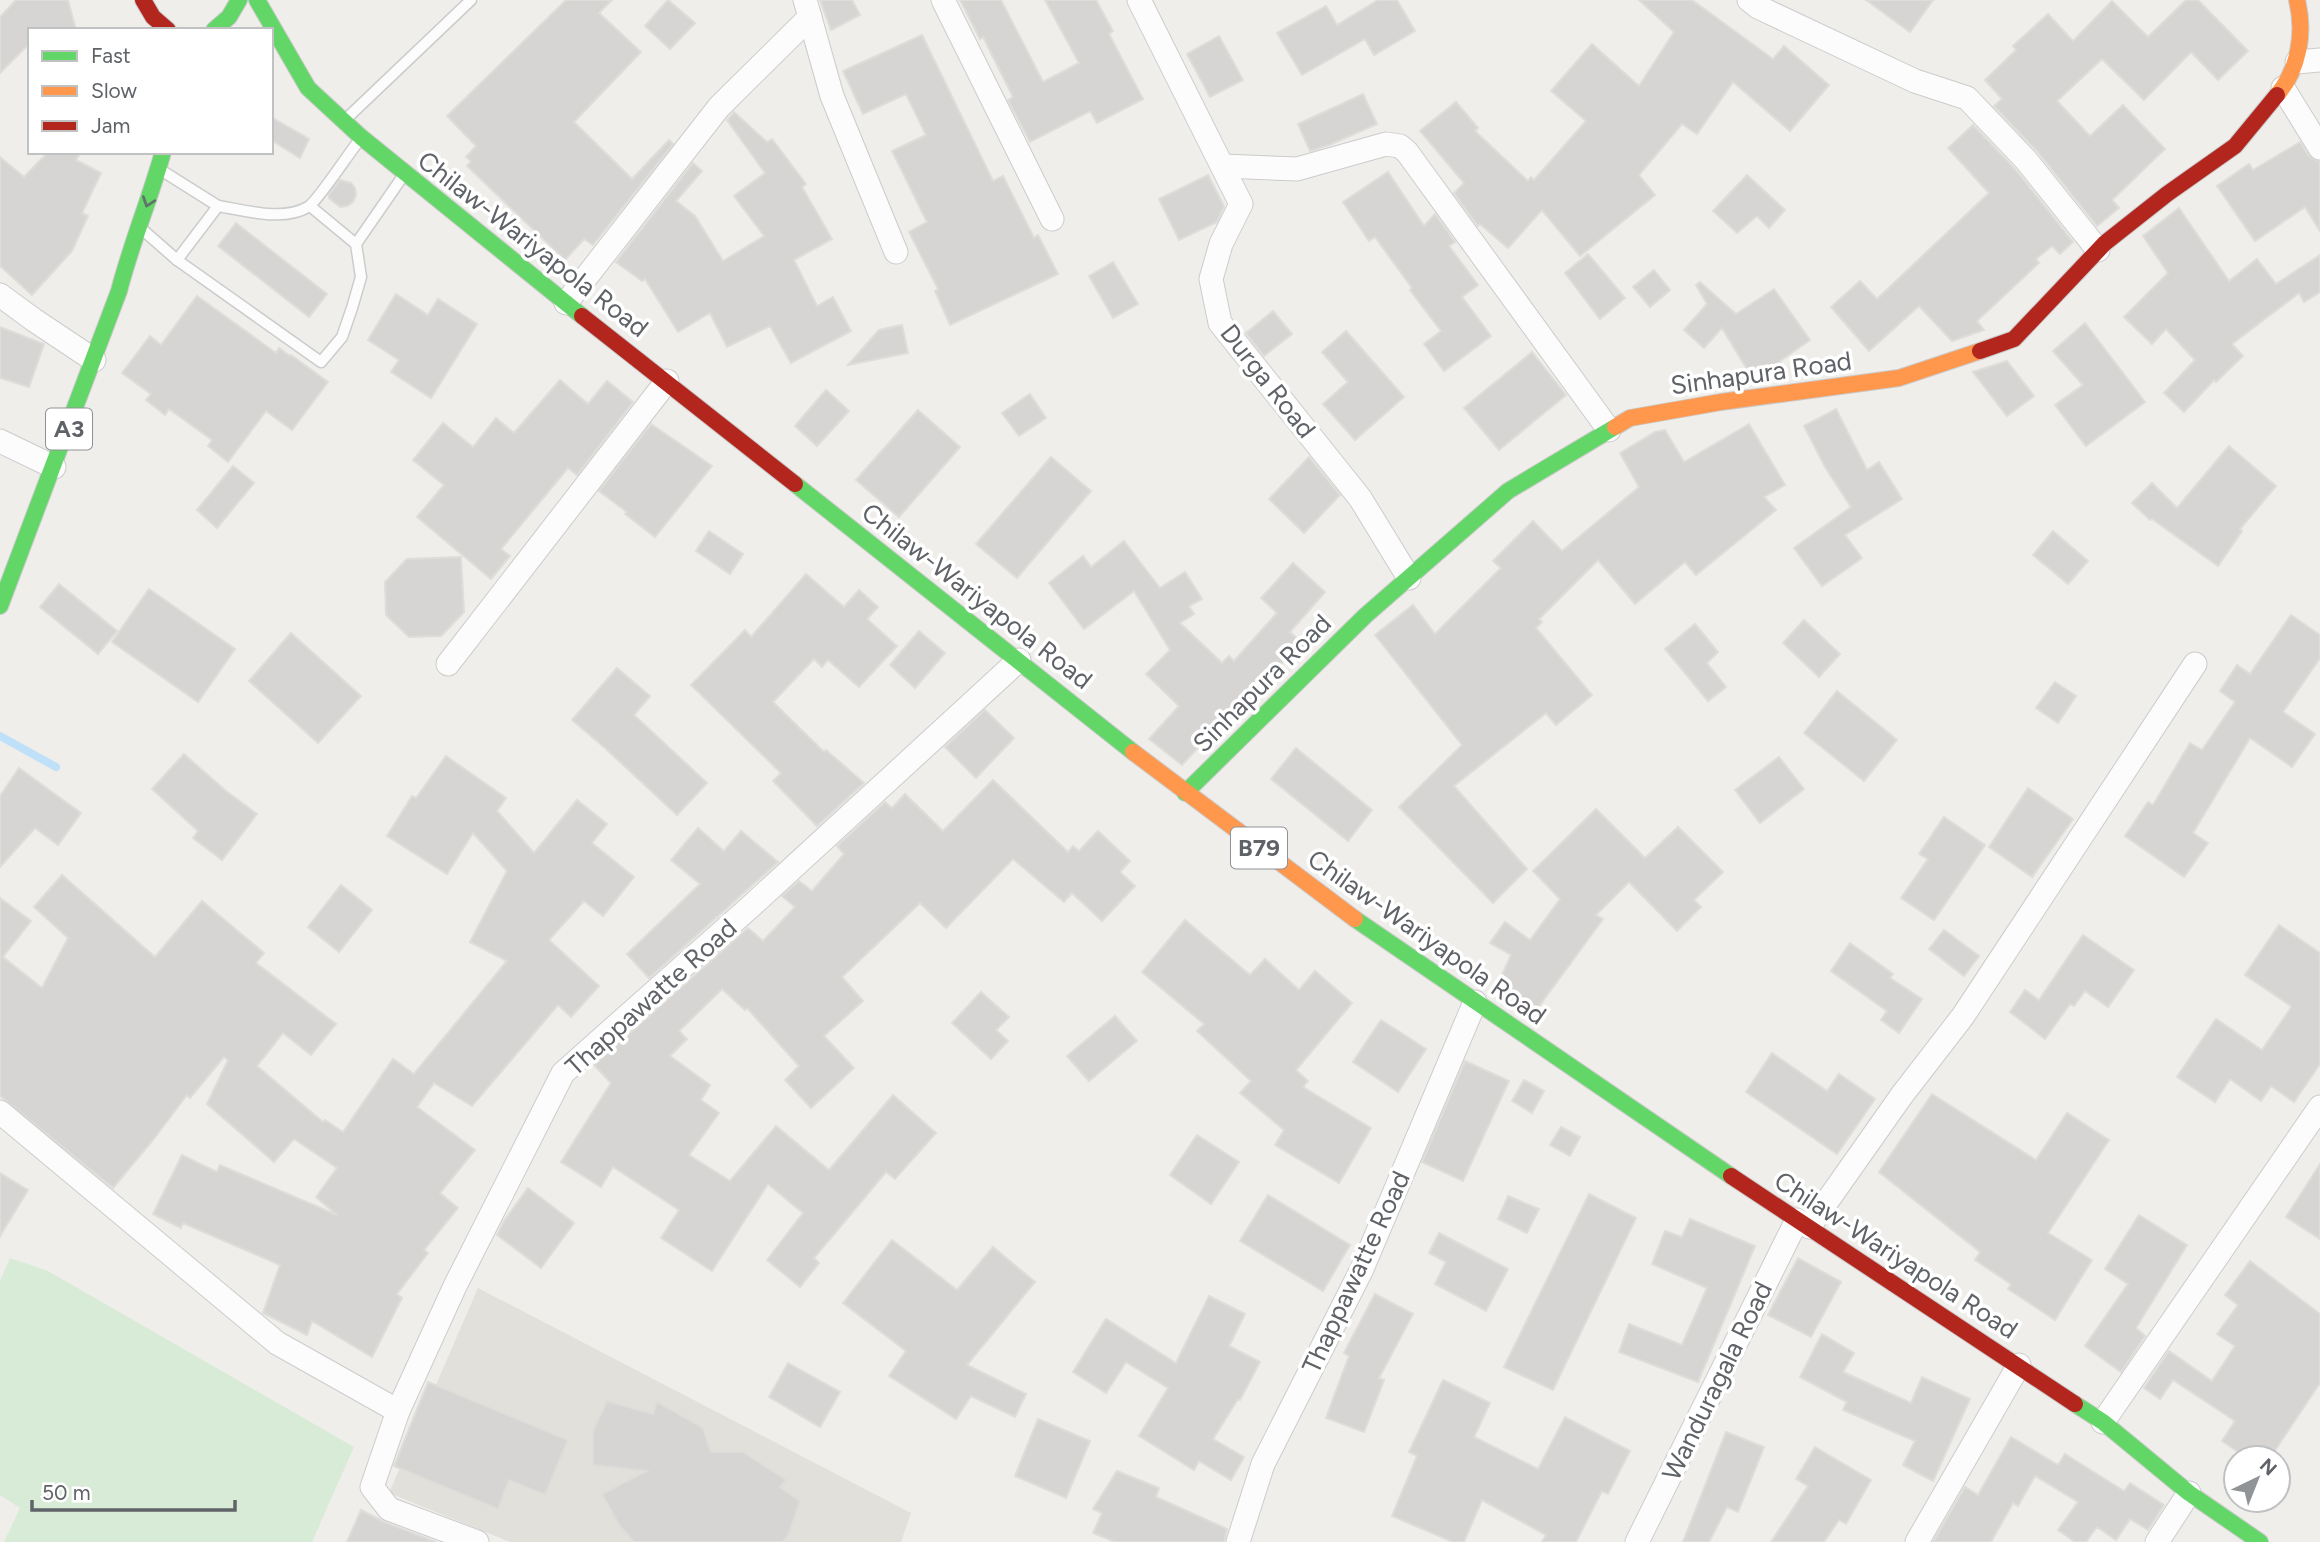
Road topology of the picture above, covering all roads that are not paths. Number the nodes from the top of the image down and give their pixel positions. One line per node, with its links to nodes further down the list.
1 (143, 0): 10 (main road)
2 (239, 0): 11 (main road)
3 (257, 0): 15 (main road, B79)
4 (471, 0): 17 (lane)
5 (943, 0): 26 (street)
6 (1139, 0): 21 (street, Durga Road)
7 (1749, 0): 30 (street)
8 (2297, 0): 13 (main road, Sinhapura Road)
9 (807, 9): 31 (street); 34 (street)
10 (160, 27)
11 (217, 28)
12 (2320, 60): 13 (street)
13 (2297, 62): 16 (main road, Sinhapura Road)
14 (284, 78): 15 (main road, B79)
15 (308, 88): 17 (main road, Chilaw-Wariyapola Road / B79)
16 (2283, 88): 19 (street); 30 (main road, Sinhapura Road)
17 (344, 121): 18 (main road, Chilaw-Wariyapola Road / B79)
18 (361, 137): 22 (main road, Chilaw-Wariyapola Road / B79); 25 (lane)
19 (2320, 148)
20 (161, 160): 24 (lane); 27 (main road, A3, one-way to 27)
21 (1223, 166): 37 (street); 40 (street, Durga Road)
22 (405, 174): 28 (lane); 34 (main road, Chilaw-Wariyapola Road / B79)
23 (131, 195): 29 (main road, A3)
24 (218, 206): 25 (lane); 32 (lane)
25 (310, 206): 28 (lane)
26 (1052, 219)
27 (139, 227): 29 (main road, A3); 32 (lane)
28 (356, 244): 32 (lane)
29 (129, 250): 35 (main road, A3)
30 (2098, 250): 37 (main road, Sinhapura Road)
31 (896, 252)
32 (177, 260)
33 (0, 295): 35 (street)
34 (566, 303): 36 (main road, Chilaw-Wariyapola Road / B79)
35 (94, 360): 39 (main road, A3)
36 (667, 381): 42 (main road, Chilaw-Wariyapola Road / B79); 43 (street)
37 (1609, 430): 40 (main road, Sinhapura Road)
38 (0, 441): 39 (street)
39 (54, 467): 41 (main road, A3)
40 (1409, 578): 45 (main road, Sinhapura Road)
41 (0, 606)
42 (1019, 660): 45 (main road, Chilaw-Wariyapola Road / B79); 51 (street, Thappawatte Road)
43 (448, 664)
44 (2195, 664): 49 (street, Wanduragala Road)
45 (1185, 793): 46 (main road, Chilaw-Wariyapola Road / B79)
46 (1475, 1002): 49 (main road, Chilaw-Wariyapola Road / B79); 56 (street, Thappawatte Road)
47 (2320, 1107): 52 (street)
48 (0, 1112): 51 (street)
49 (1803, 1224): 50 (main road, Chilaw-Wariyapola Road / B79); 57 (street, Wanduragala Road)
50 (2019, 1365): 52 (main road, Chilaw-Wariyapola Road / B79); 58 (street)
51 (398, 1410): 54 (street, Thappawatte Road)
52 (2103, 1422): 53 (main road, Chilaw-Wariyapola Road / B79)
53 (2189, 1493): 59 (street); 60 (main road, Chilaw-Wariyapola Road / B79)
54 (451, 1537): 55 (street, Thappawatte Road)
55 (477, 1542)
56 (1238, 1542)
57 (1637, 1542)
58 (1917, 1542)
59 (2157, 1542)
60 (2260, 1542)

